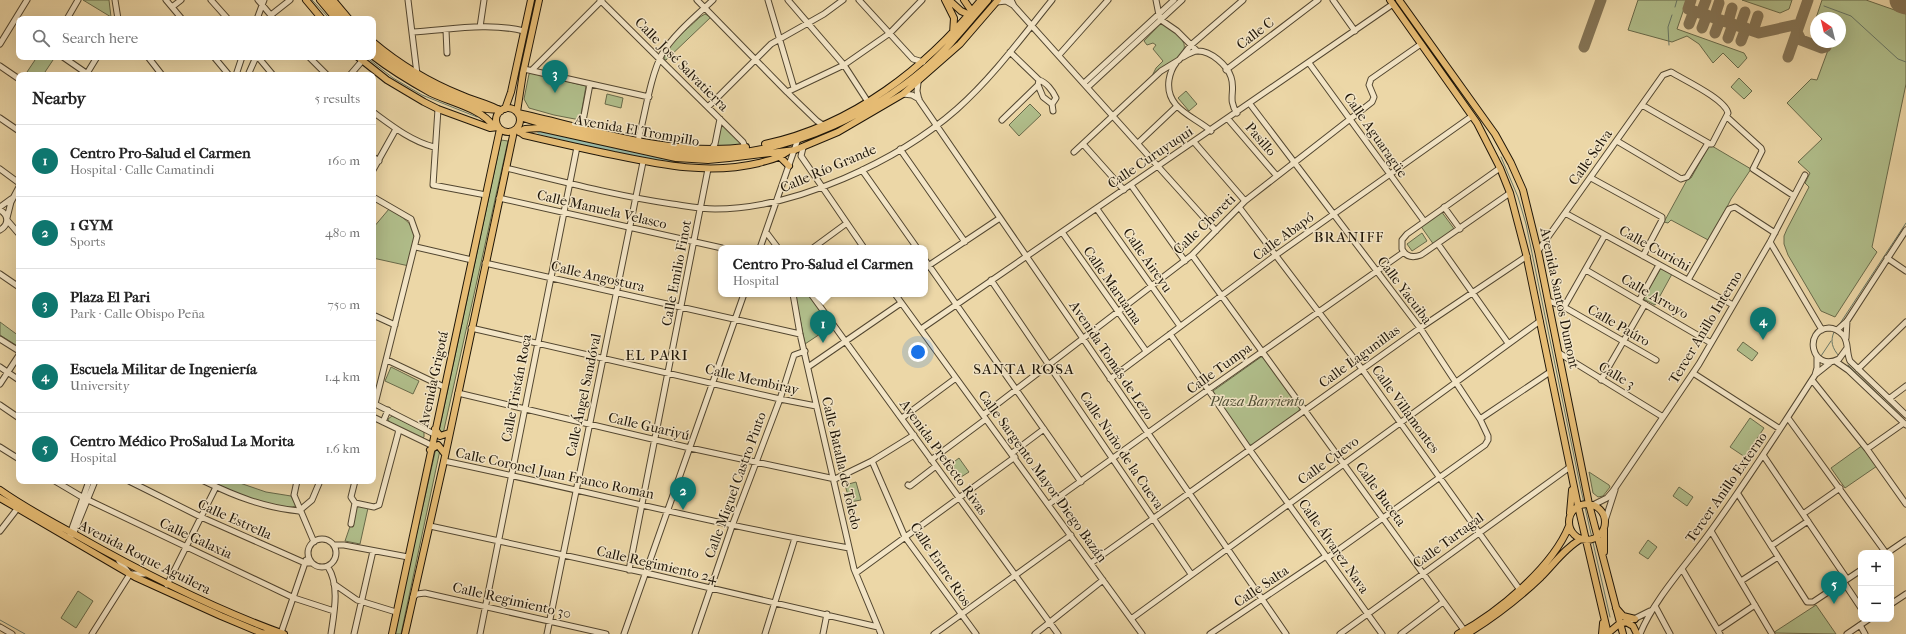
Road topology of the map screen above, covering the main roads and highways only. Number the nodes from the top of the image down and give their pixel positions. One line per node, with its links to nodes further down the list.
1 (306, 0): 17 (main road)
2 (320, 0): 18 (main road)
3 (326, 0): 19 (main road)
4 (531, 0): 23 (main road)
5 (539, 0): 29 (main road)
6 (945, 0): 21 (main road)
7 (949, 0): 16 (main road)
8 (964, 0): 16 (main road)
9 (981, 0): 16 (main road, Avenida El Trompillo)
10 (988, 0): 16 (main road, Avenida El Trompillo)
11 (1398, 0): 35 (main road, Avenida Santos Dumont)
12 (335, 1): 20 (main road)
13 (998, 1): 15 (main road, Avenida El Trompillo)
14 (1391, 2): 32 (main road, Avenida Santos Dumont)
15 (992, 8): 16 (main road); 22 (main road, Avenida El Trompillo)
16 (972, 14): 21 (main road, Avenida El Trompillo); 22 (main road); 24 (main road, Avenida El Trompillo)
17 (319, 16)
18 (333, 16)
19 (339, 16)
20 (348, 16)
21 (953, 34): 24 (main road); 39 (main road, Avenida El Trompillo)
22 (966, 37): 40 (main road, Avenida El Trompillo)
23 (521, 43): 29 (main road); 30 (main road)
24 (950, 43): 39 (main road, Avenida El Trompillo)
25 (376, 44): 30 (main road)
26 (376, 52): 30 (main road)
27 (376, 58): 33 (main road)
28 (361, 60): 33 (main road)
29 (524, 71): 31 (main road)
30 (501, 109): 31 (main road); 33 (main road)
31 (518, 114): 34 (main road); 36 (main road, Avenida El Trompillo); 37 (main road, Avenida El Trompillo)
32 (1479, 126): 35 (main road); 38 (main road, Avenida Santos Dumont)
33 (497, 127): 34 (main road); 47 (main road, Avenida Grigotá)
34 (516, 131): 42 (main road, Avenida El Trompillo); 45 (main road, Avenida El Trompillo); 48 (main road, Avenida Grigotá)
35 (1495, 134): 41 (main road, Avenida Santos Dumont)
36 (618, 136): 37 (main road); 39 (main road, Avenida El Trompillo)
37 (631, 144): 39 (main road, Avenida El Trompillo)
38 (1489, 145): 41 (main road); 46 (main road, Avenida Santos Dumont)
39 (709, 152)
40 (787, 152): 42 (main road, Avenida El Trompillo); 43 (main road, Avenida El Trompillo)
41 (1507, 154): 46 (main road, Avenida Santos Dumont)
42 (748, 156): 45 (main road)
43 (780, 157): 44 (main road); 45 (main road, Avenida El Trompillo)
44 (789, 166)
45 (722, 168)
46 (1544, 311): 53 (main road, Avenida Santos Dumont); 56 (main road, Avenida Santos Dumont)
47 (434, 431): 48 (main road); 49 (main road); 50 (main road, Avenida Grigotá)
48 (446, 434): 49 (main road); 52 (main road, Avenida Grigotá)
49 (437, 440): 50 (main road); 51 (main road)
50 (431, 447): 51 (main road); 82 (main road, Avenida Grigotá)
51 (441, 447): 52 (main road)
52 (445, 454): 83 (main road, Avenida Grigotá)
53 (1573, 481): 56 (main road, Avenida Santos Dumont); 57 (main road)
54 (0, 490): 67 (main road, Avenida Roque Aguilera)
55 (0, 498): 66 (main road, Avenida Roque Aguilera)
56 (1585, 504): 57 (main road); 58 (main road); 60 (main road, Avenida Santos Dumont); 61 (main road, Avenida Santos Dumont)
57 (1569, 518): 59 (main road)
58 (1605, 523): 60 (main road); 63 (main road)
59 (1569, 526): 61 (main road); 62 (main road)
60 (1597, 537): 61 (main road); 63 (main road, Avenida Santos Dumont)
61 (1585, 540): 64 (main road); 74 (main road, Avenida Santos Dumont)
62 (1558, 549): 64 (main road); 65 (main road)
63 (1603, 561): 70 (main road, Avenida Santos Dumont)
64 (1549, 569): 69 (main road)
65 (1520, 590): 68 (main road); 69 (main road)
66 (171, 594): 67 (main road); 72 (main road, Avenida Roque Aguilera)
67 (193, 597): 73 (main road, Avenida Roque Aguilera)
68 (1506, 600): 71 (main road); 77 (main road)
69 (1514, 601): 71 (main road)
70 (1615, 607): 75 (main road); 76 (main road, Avenida Santos Dumont)
71 (1499, 612): 77 (main road)
72 (220, 616): 73 (main road); 78 (main road, Avenida Roque Aguilera)
73 (240, 617): 81 (main road, Avenida Roque Aguilera)
74 (1603, 617): 79 (main road, Avenida Santos Dumont); 85 (main road)
75 (1635, 619)
76 (1621, 624): 79 (main road); 86 (main road, Avenida Santos Dumont); 87 (main road)
77 (1466, 632): 84 (main road)
78 (263, 633): 80 (main road, Avenida Roque Aguilera)
79 (1608, 633)
80 (272, 634)
81 (282, 634)
82 (392, 634)
83 (405, 634)
84 (1458, 634)
85 (1602, 634)
86 (1623, 634)
87 (1638, 634)

